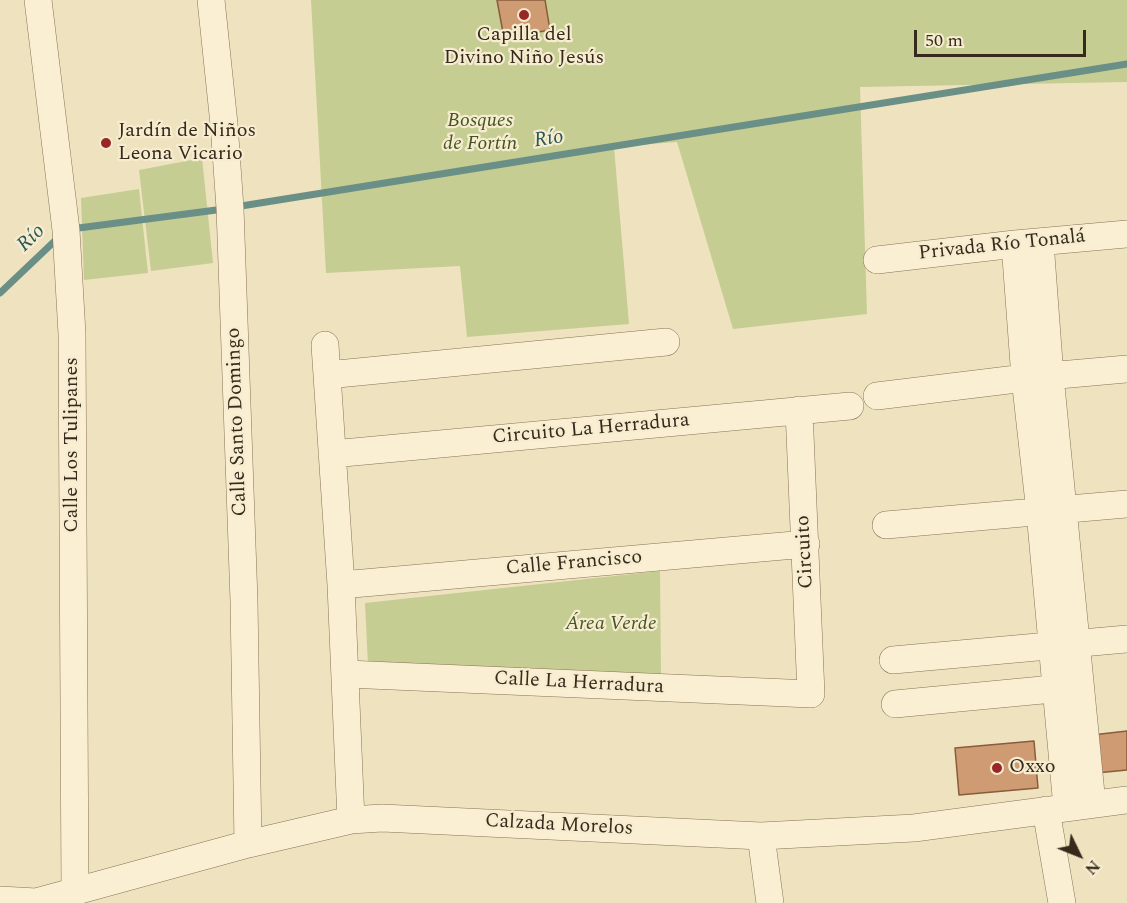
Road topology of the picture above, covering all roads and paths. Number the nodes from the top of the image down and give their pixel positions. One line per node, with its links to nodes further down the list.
1 (38, 0): 32 (street, Calle Los Tulipanes)
2 (212, 0): 31 (street, Calle Santo Domingo)
3 (1127, 234): 4 (street, Privada Río Tonalá)
4 (1027, 243): 5 (street, Privada Río Tonalá); 10 (street)
5 (877, 260)
6 (666, 342): 9 (street)
7 (325, 345): 9 (street)
8 (1127, 369): 10 (street)
9 (327, 375): 14 (street)
10 (1038, 377): 11 (street); 16 (street)
11 (877, 396)
12 (850, 406): 13 (street, Circuito La Herradura)
13 (799, 410): 14 (street, Circuito La Herradura); 18 (street, Circuito)
14 (332, 454): 19 (street)
15 (1127, 504): 16 (street)
16 (1052, 511): 17 (street); 21 (street)
17 (886, 525)
18 (806, 544): 19 (street, Calle Francisco); 25 (street, Circuito)
19 (342, 585): 23 (street)
20 (1127, 639): 21 (street)
21 (1064, 644): 22 (street); 24 (street)
22 (893, 660)
23 (346, 674): 25 (street, Calle La Herradura); 29 (street)
24 (1068, 687): 26 (street); 28 (street)
25 (812, 694)
26 (895, 704)
27 (1127, 800): 28 (street, Calzada Morelos)
28 (1068, 807): 30 (street, Calzada Morelos); 35 (street)
29 (351, 820): 30 (street, Calzada Morelos); 31 (street, Calzada Morelos)
30 (761, 836): 34 (street)
31 (248, 844): 32 (street, Calzada Morelos)
32 (75, 892): 33 (street, Calzada Morelos)
33 (0, 900)
34 (770, 903)
35 (1062, 903)

